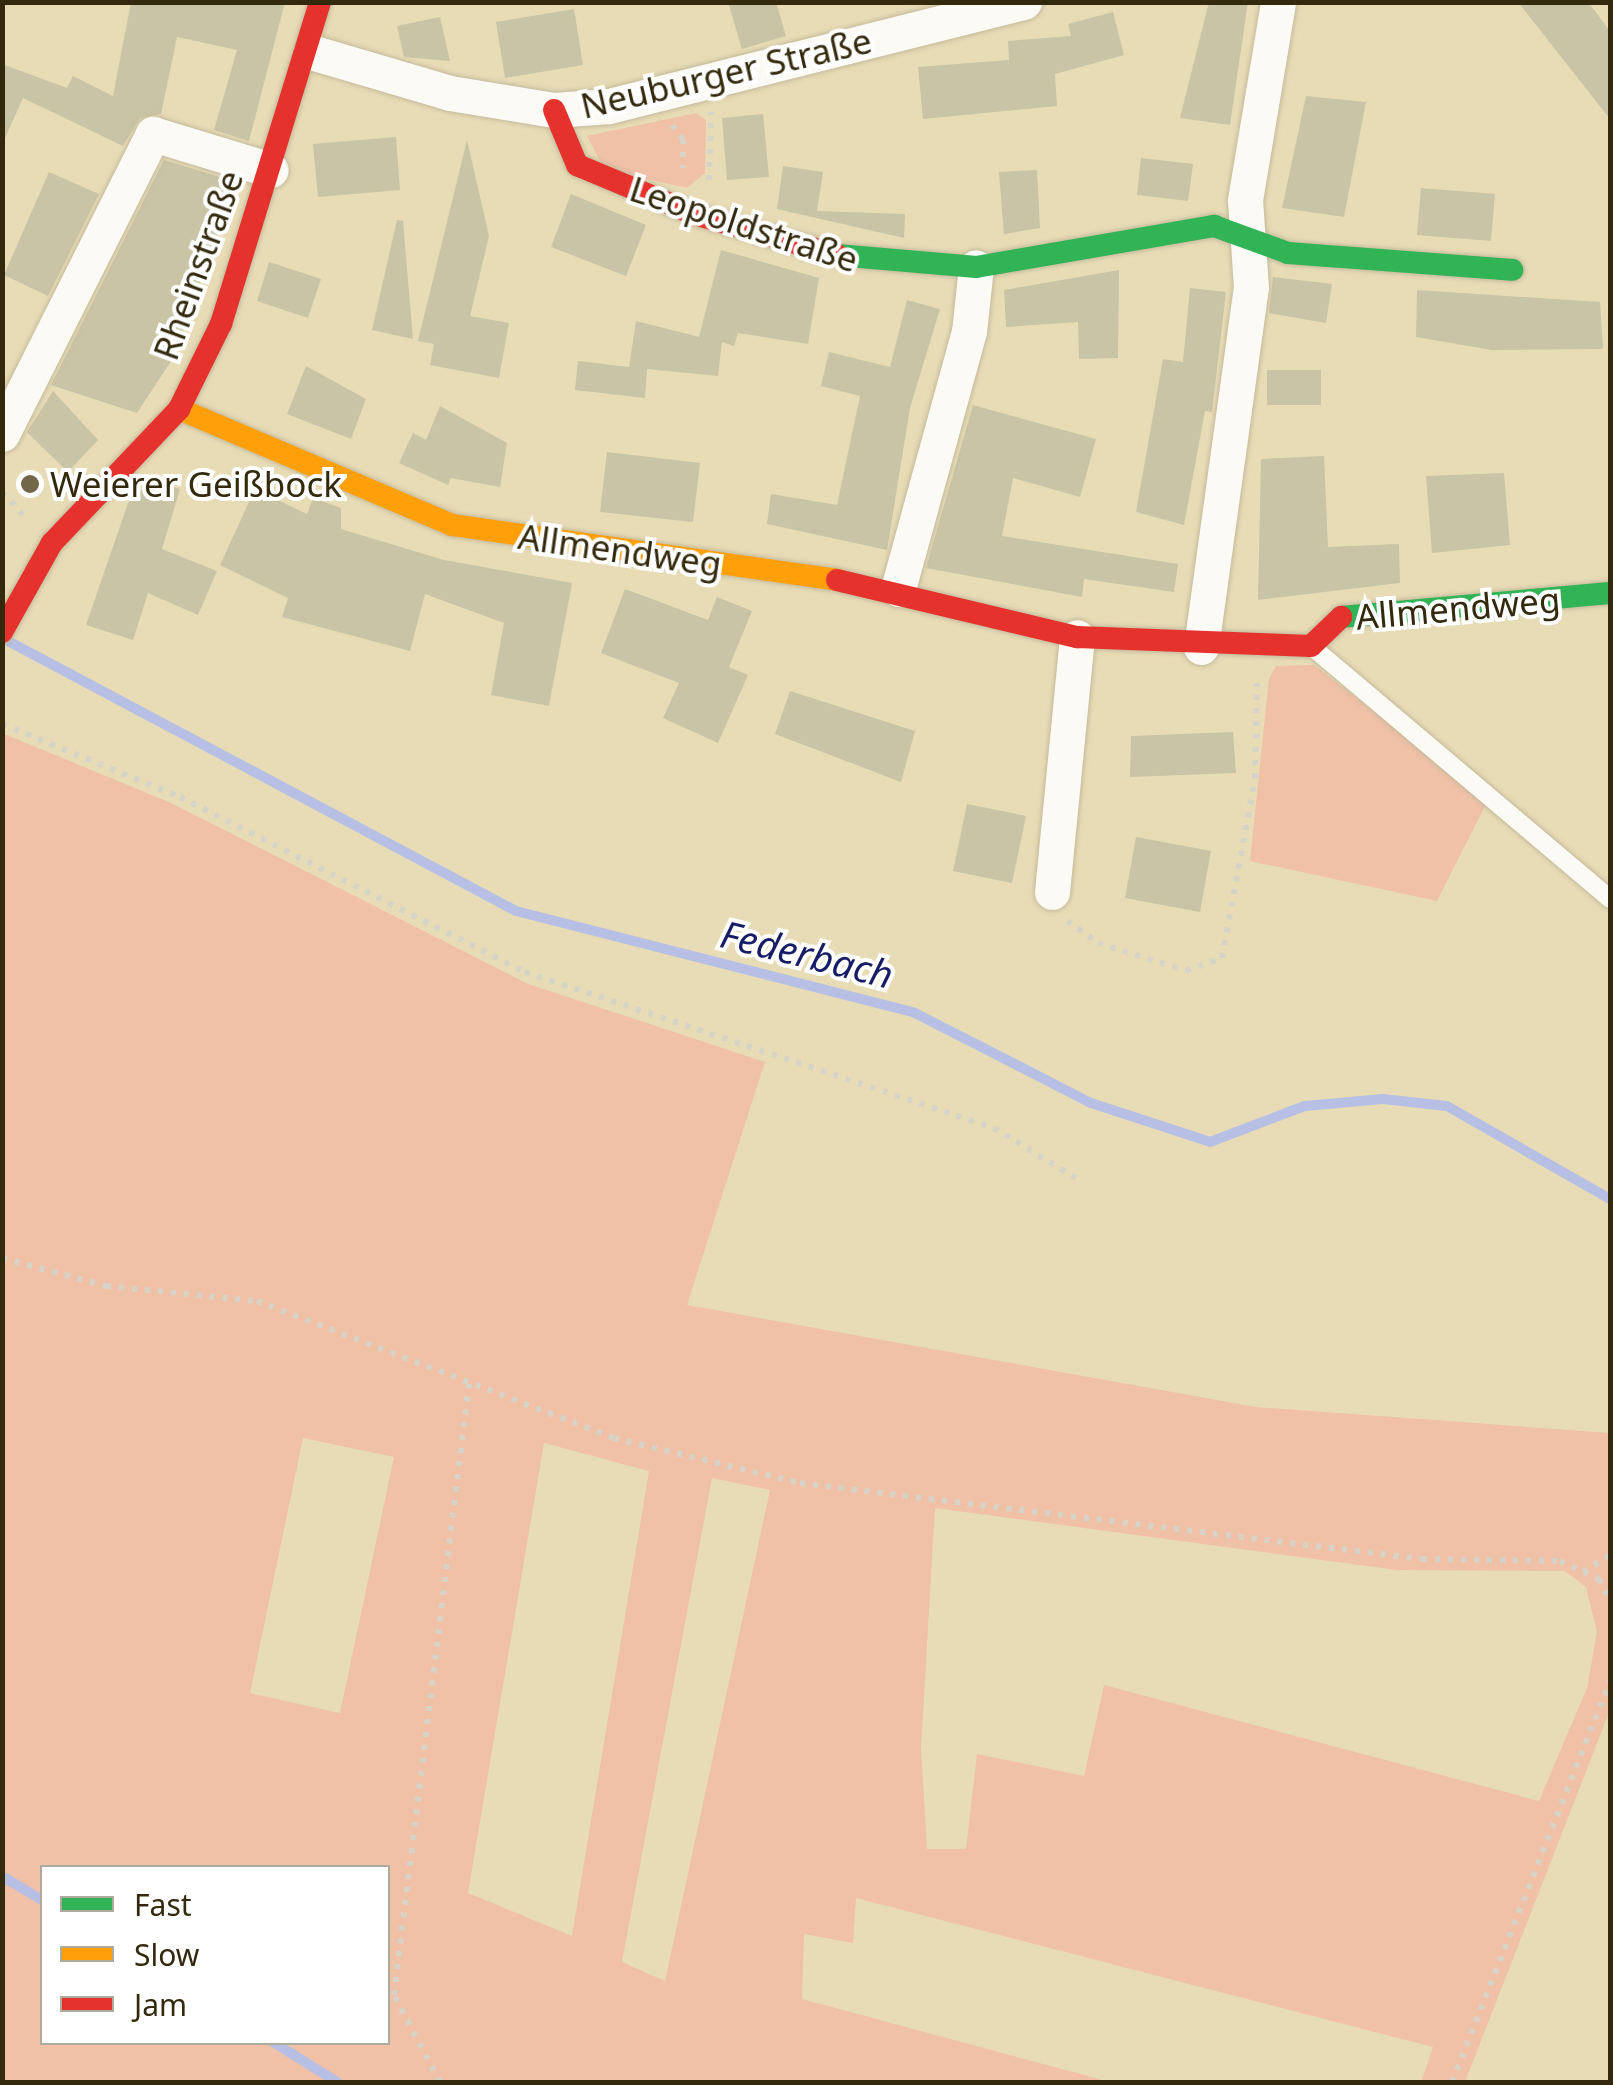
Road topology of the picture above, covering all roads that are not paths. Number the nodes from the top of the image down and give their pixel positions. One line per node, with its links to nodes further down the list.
1 (320, 2): 4 (street, Rheinstraße)
2 (1024, 2): 5 (street, Neuburger Straße)
3 (1278, 2): 7 (street)
4 (311, 52): 5 (street, Neuburger Straße); 6 (street, Rheinstraße)
5 (554, 110): 8 (street, Leopoldstraße)
6 (270, 170): 10 (street, Rheinstraße); 11 (street)
7 (1250, 233): 8 (street, Leopoldstraße); 9 (street, Leopoldstraße); 17 (street)
8 (976, 266): 12 (street)
9 (1512, 270)
10 (179, 408): 12 (street, Allmendweg); 14 (street, Rheinstraße)
11 (2, 434)
12 (898, 589): 15 (street, Allmendweg)
13 (1610, 594): 16 (street, Allmendweg)
14 (6, 623)
15 (1077, 637): 17 (street, Allmendweg); 18 (street)
16 (1310, 646): 17 (street, Allmendweg); 19 (lane)
17 (1201, 648)
18 (1052, 892)
19 (1610, 899)

